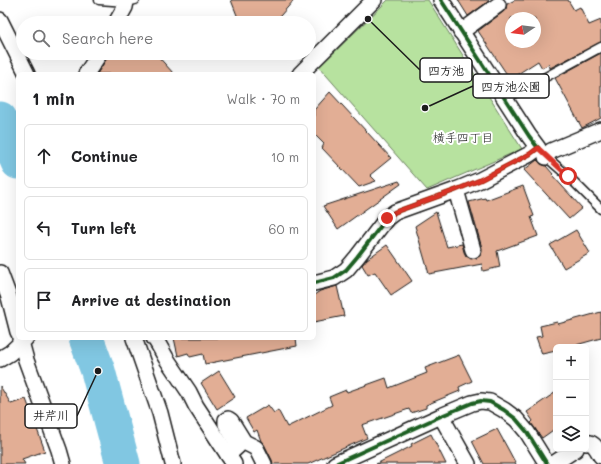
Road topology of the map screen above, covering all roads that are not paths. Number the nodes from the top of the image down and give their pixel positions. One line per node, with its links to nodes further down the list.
1 (99, 0): 4 (lane)
2 (374, 0): 11 (street)
3 (441, 0): 8 (street)
4 (130, 1): 6 (street)
5 (498, 5): 8 (street)
6 (120, 16)
7 (0, 20): 10 (street)
8 (461, 32): 18 (street)
9 (601, 47): 18 (lane)
10 (16, 52)
11 (316, 58)
12 (20, 60): 15 (street)
13 (95, 60): 16 (street)
14 (314, 60): 17 (street)
15 (26, 72)
16 (87, 72)
17 (302, 72)
18 (504, 99): 20 (street)
19 (601, 130): 20 (street)
20 (542, 153): 21 (street); 22 (lane)
21 (456, 190): 23 (street); 25 (street)
22 (601, 209)
23 (473, 250)
24 (0, 273): 26 (street)
25 (316, 282)
26 (16, 321)
27 (20, 340): 31 (street)
28 (21, 340): 37 (street)
29 (135, 340): 38 (street)
30 (156, 340): 36 (street)
31 (0, 359)
32 (441, 416): 40 (street); 41 (street); 42 (street)
33 (589, 443): 35 (street)
34 (571, 452): 43 (street)
35 (601, 456)
36 (231, 459): 39 (street)
37 (63, 464)
38 (173, 464)
39 (264, 464)
40 (335, 464)
41 (468, 464)
42 (547, 464)
43 (552, 464)

